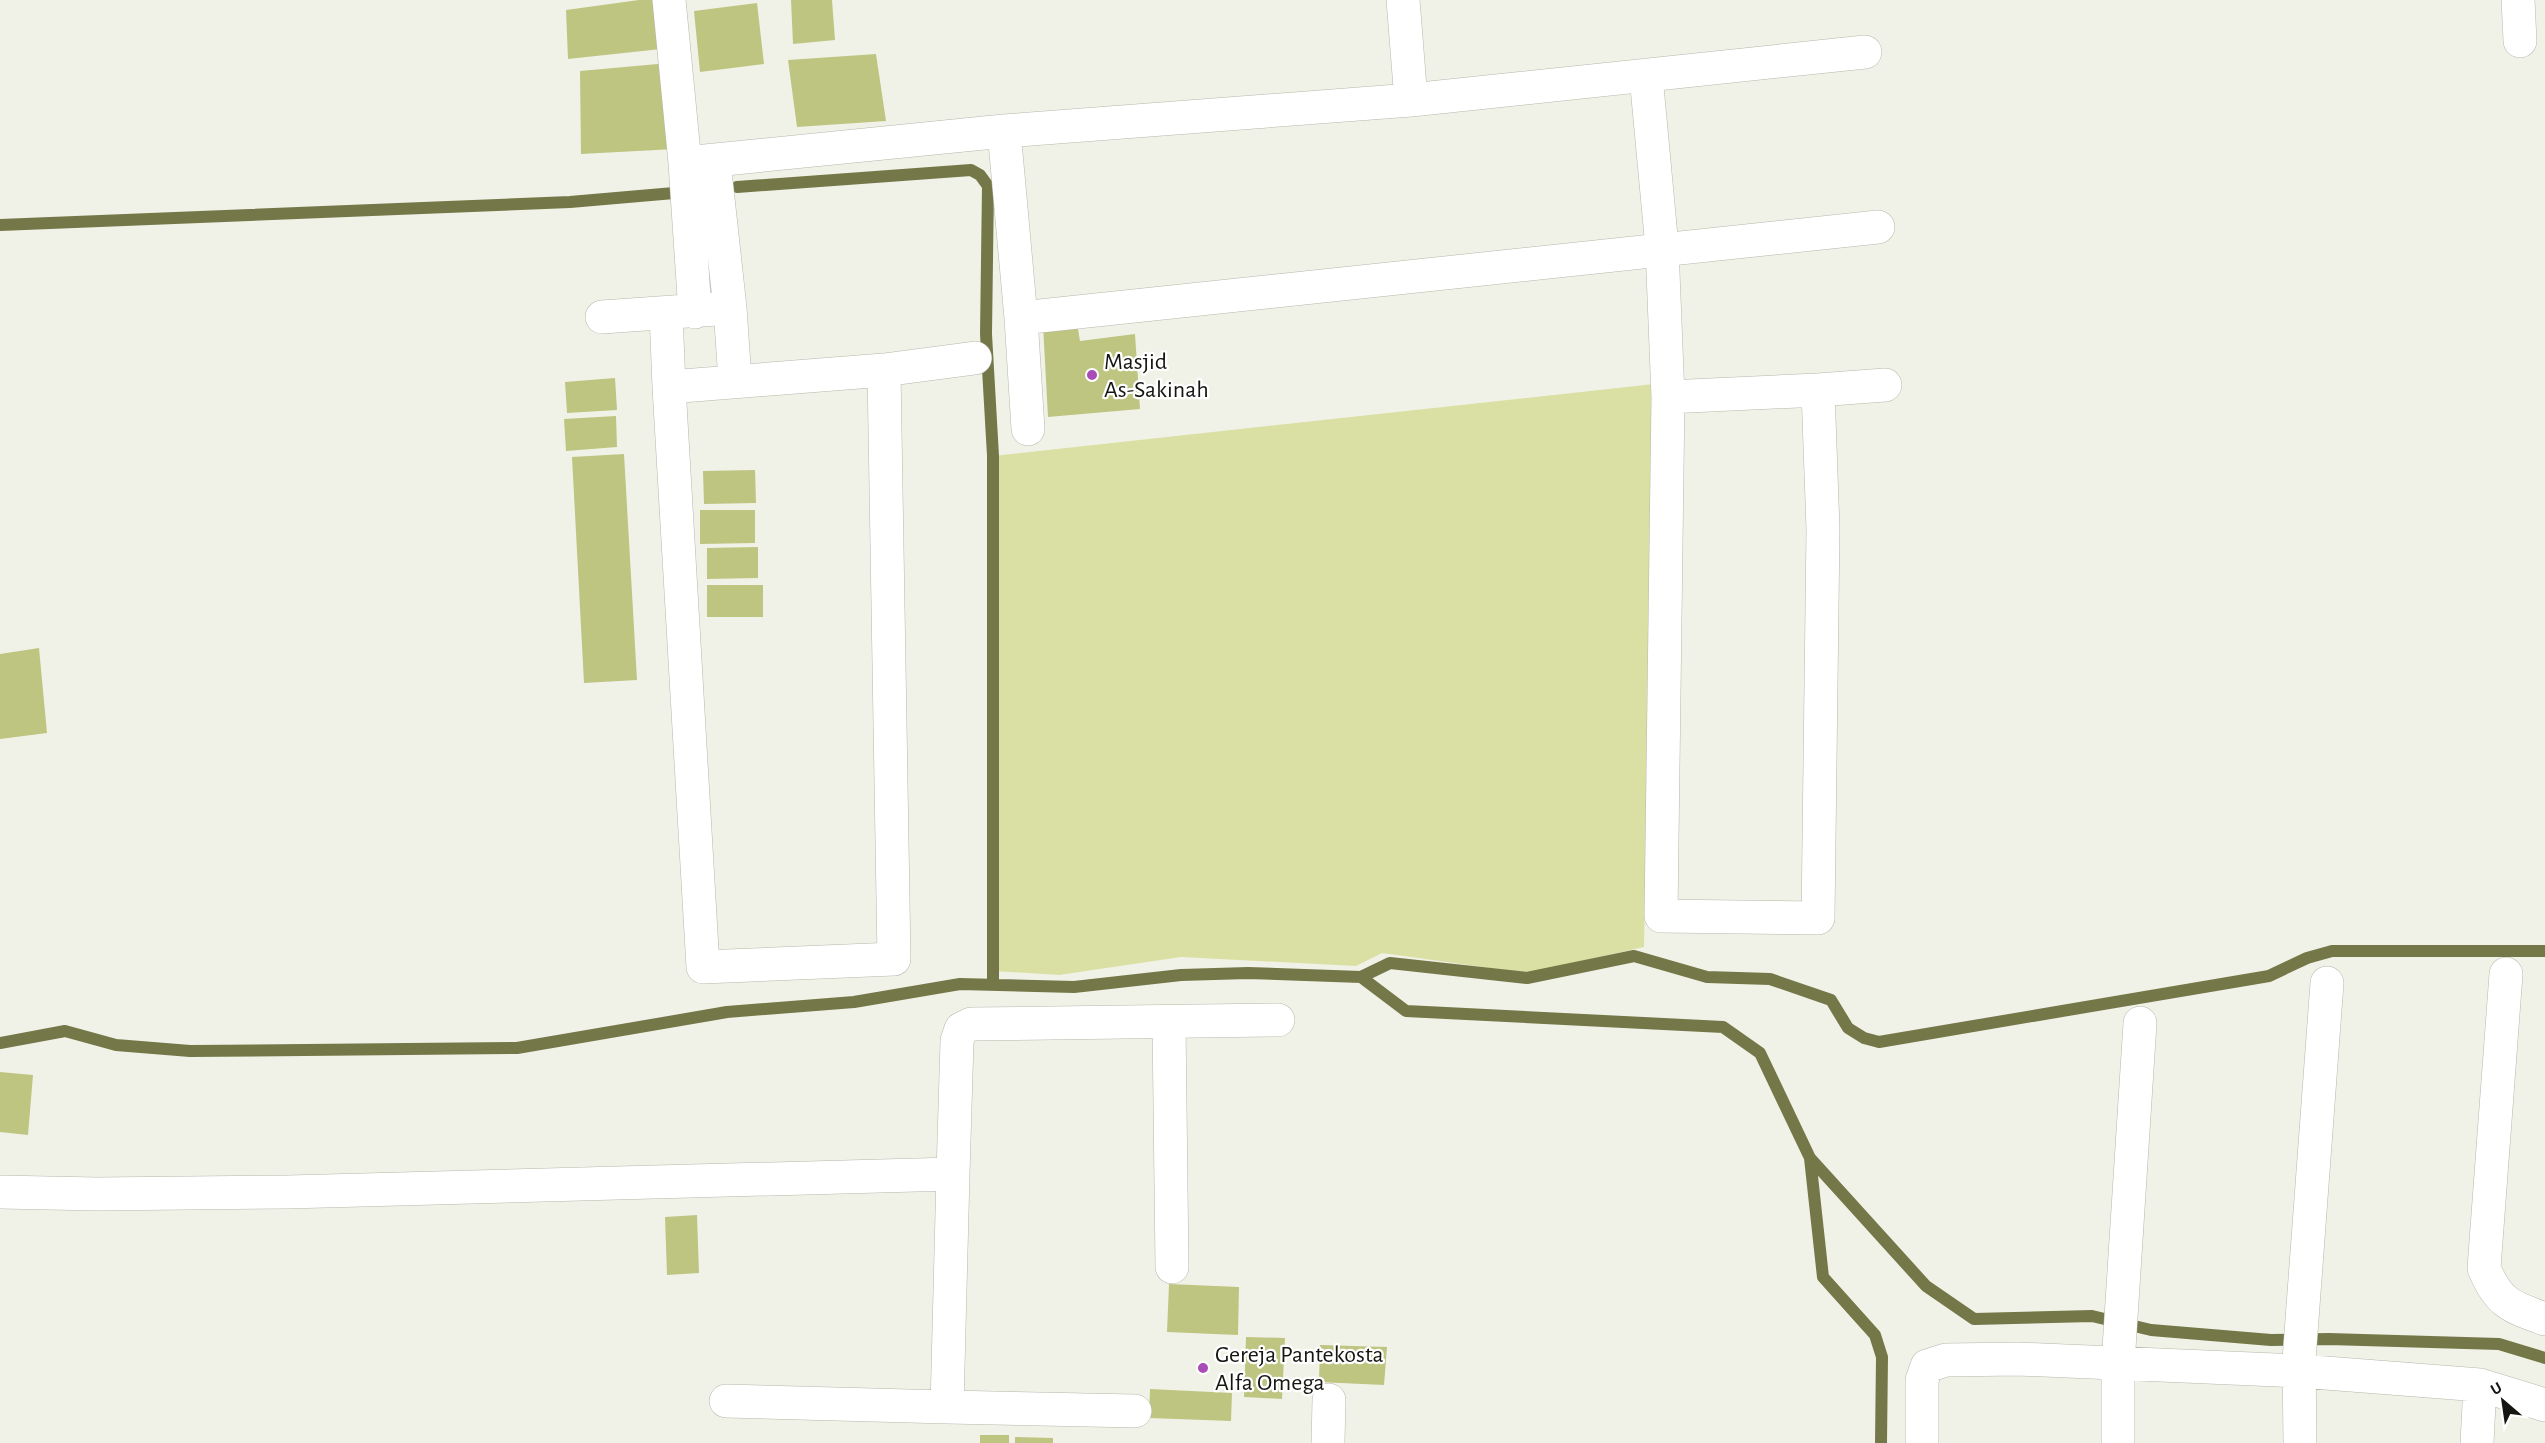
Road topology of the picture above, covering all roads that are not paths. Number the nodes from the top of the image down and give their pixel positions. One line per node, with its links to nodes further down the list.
1 (669, 0): 9 (street)
2 (1403, 0): 7 (street)
3 (2518, 0): 4 (street)
4 (2520, 41)
5 (1865, 52): 6 (street)
6 (1646, 76): 7 (street); 11 (street)
7 (1412, 100): 8 (street)
8 (1004, 131): 9 (street); 15 (street)
9 (700, 163): 12 (street); 13 (street)
10 (1878, 227): 11 (street)
11 (1662, 248): 15 (street); 22 (street)
12 (730, 308): 13 (street); 18 (street)
13 (681, 312): 14 (street); 20 (street)
14 (602, 317)
15 (1021, 318): 23 (street)
16 (975, 358): 17 (street)
17 (884, 370): 18 (street); 20 (street)
18 (735, 380): 20 (street)
19 (1885, 385): 21 (street)
20 (669, 387)
21 (1818, 390): 22 (street); 22 (street)
22 (1668, 397)
23 (1028, 429)
24 (2506, 974): 32 (street)
25 (2327, 983): 34 (street)
26 (1278, 1020): 27 (street)
27 (1169, 1023): 29 (street); 31 (street)
28 (2140, 1023): 33 (street)
29 (953, 1174): 30 (street); 39 (street)
30 (0, 1192)
31 (1172, 1267)
32 (2545, 1319)
33 (2119, 1354): 34 (street); 42 (street); 43 (street)
34 (2299, 1365): 35 (street); 44 (street)
35 (2480, 1385): 38 (street); 45 (street)
36 (1329, 1400): 41 (street)
37 (726, 1401): 39 (street)
38 (2545, 1405)
39 (947, 1407): 40 (street)
40 (1135, 1411)
41 (1328, 1443)
42 (1922, 1443)
43 (2118, 1443)
44 (2300, 1443)
45 (2476, 1443)

